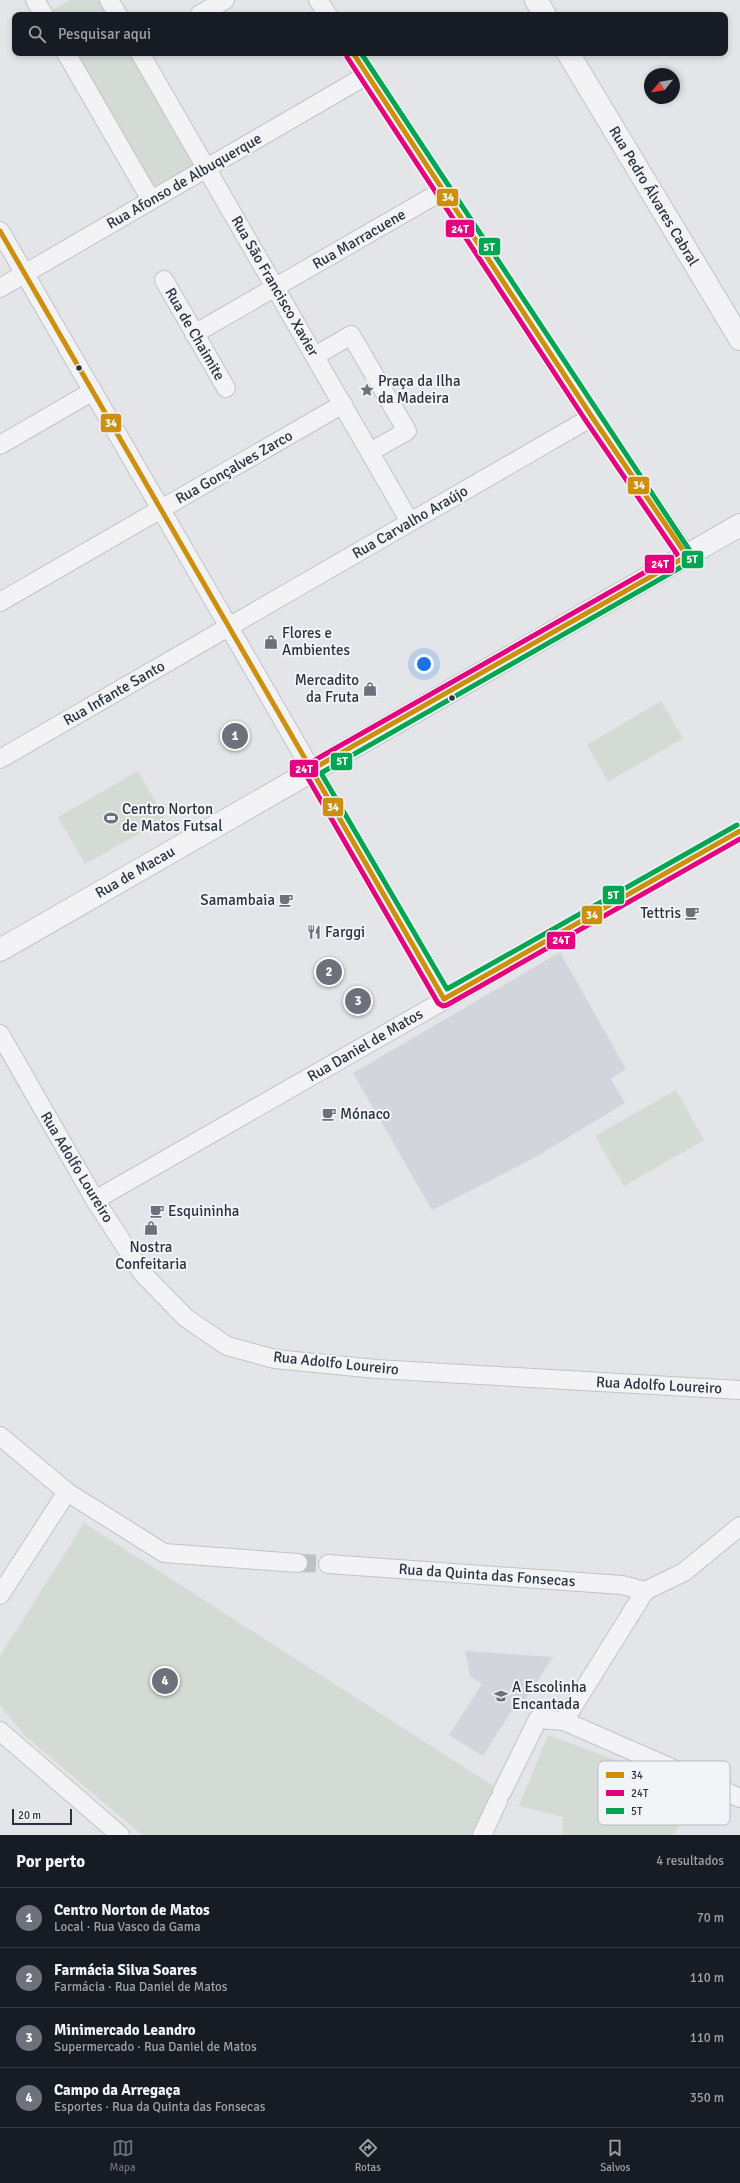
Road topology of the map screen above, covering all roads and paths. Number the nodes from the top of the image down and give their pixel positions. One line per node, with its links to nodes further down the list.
1 (35, 0): 6 (street)
2 (109, 0): 7 (street)
3 (225, 0): 8 (street)
4 (318, 0): 9 (street)
5 (536, 0): 10 (street)
6 (42, 12)
7 (116, 12)
8 (204, 12)
9 (326, 12)
10 (543, 12)
11 (68, 56): 18 (street)
12 (142, 56): 16 (street, Rua São Francisco Xavier)
13 (355, 56): 15 (street)
14 (570, 56): 25 (street, Rua Pedro Álvares Cabral)
15 (367, 76): 16 (street, Rua Afonso de Albuquerque); 17 (street)
16 (206, 168): 18 (street, Rua Afonso de Albuquerque); 22 (street, Rua São Francisco Xavier)
17 (444, 190): 22 (street, Rua Marracuene); 30 (street)
18 (151, 200): 20 (street, Rua Afonso de Albuquerque)
19 (0, 231): 20 (street)
20 (24, 273): 23 (street, Rua Afonso de Albuquerque); 28 (street)
21 (164, 280): 24 (street, Rua de Chaimite)
22 (275, 287): 24 (street, Rua Marracuene); 26 (street, Rua São Francisco Xavier)
23 (0, 288)
24 (194, 334): 27 (street, Rua de Chaimite)
25 (740, 339)
26 (315, 356): 29 (street, Rua São Francisco Xavier); 32 (street)
27 (226, 388)
28 (93, 392): 31 (street); 33 (street)
29 (343, 404): 32 (street, Rua São Francisco Xavier); 33 (street, Rua Gonçalves Zarco)
30 (592, 417): 34 (street, Rua Carvalho Araújo); 36 (street)
31 (0, 445)
32 (370, 452): 34 (street, Rua São Francisco Xavier)
33 (161, 509): 37 (street, Rua Gonçalves Zarco); 38 (street)
34 (410, 522): 38 (street, Rua Carvalho Araújo)
35 (740, 525): 36 (street, Rua de Macau)
36 (687, 556): 40 (street, Rua de Macau)
37 (0, 602)
38 (228, 627): 39 (street, Rua Infante Santo); 40 (street)
39 (0, 759)
40 (311, 770): 42 (street, Rua de Macau); 43 (street)
41 (740, 831): 43 (street, Rua Daniel de Matos)
42 (0, 950)
43 (444, 999): 45 (street, Rua Daniel de Matos)
44 (0, 1034): 45 (street, Rua Adolfo Loureiro)
45 (95, 1200): 46 (street, Rua Adolfo Loureiro)
46 (740, 1390)
47 (0, 1436): 48 (street)
48 (68, 1492): 50 (street); 53 (street)
49 (740, 1526): 52 (street)
50 (298, 1563)
51 (328, 1564): 52 (street, Rua da Quinta das Fonsecas)
52 (645, 1591): 54 (street)
53 (0, 1595)
54 (564, 1721): 56 (street); 60 (street)
55 (0, 1731): 59 (street)
56 (655, 1761)
57 (730, 1794): 58 (street)
58 (740, 1798)
59 (120, 1835)
60 (482, 1835)

